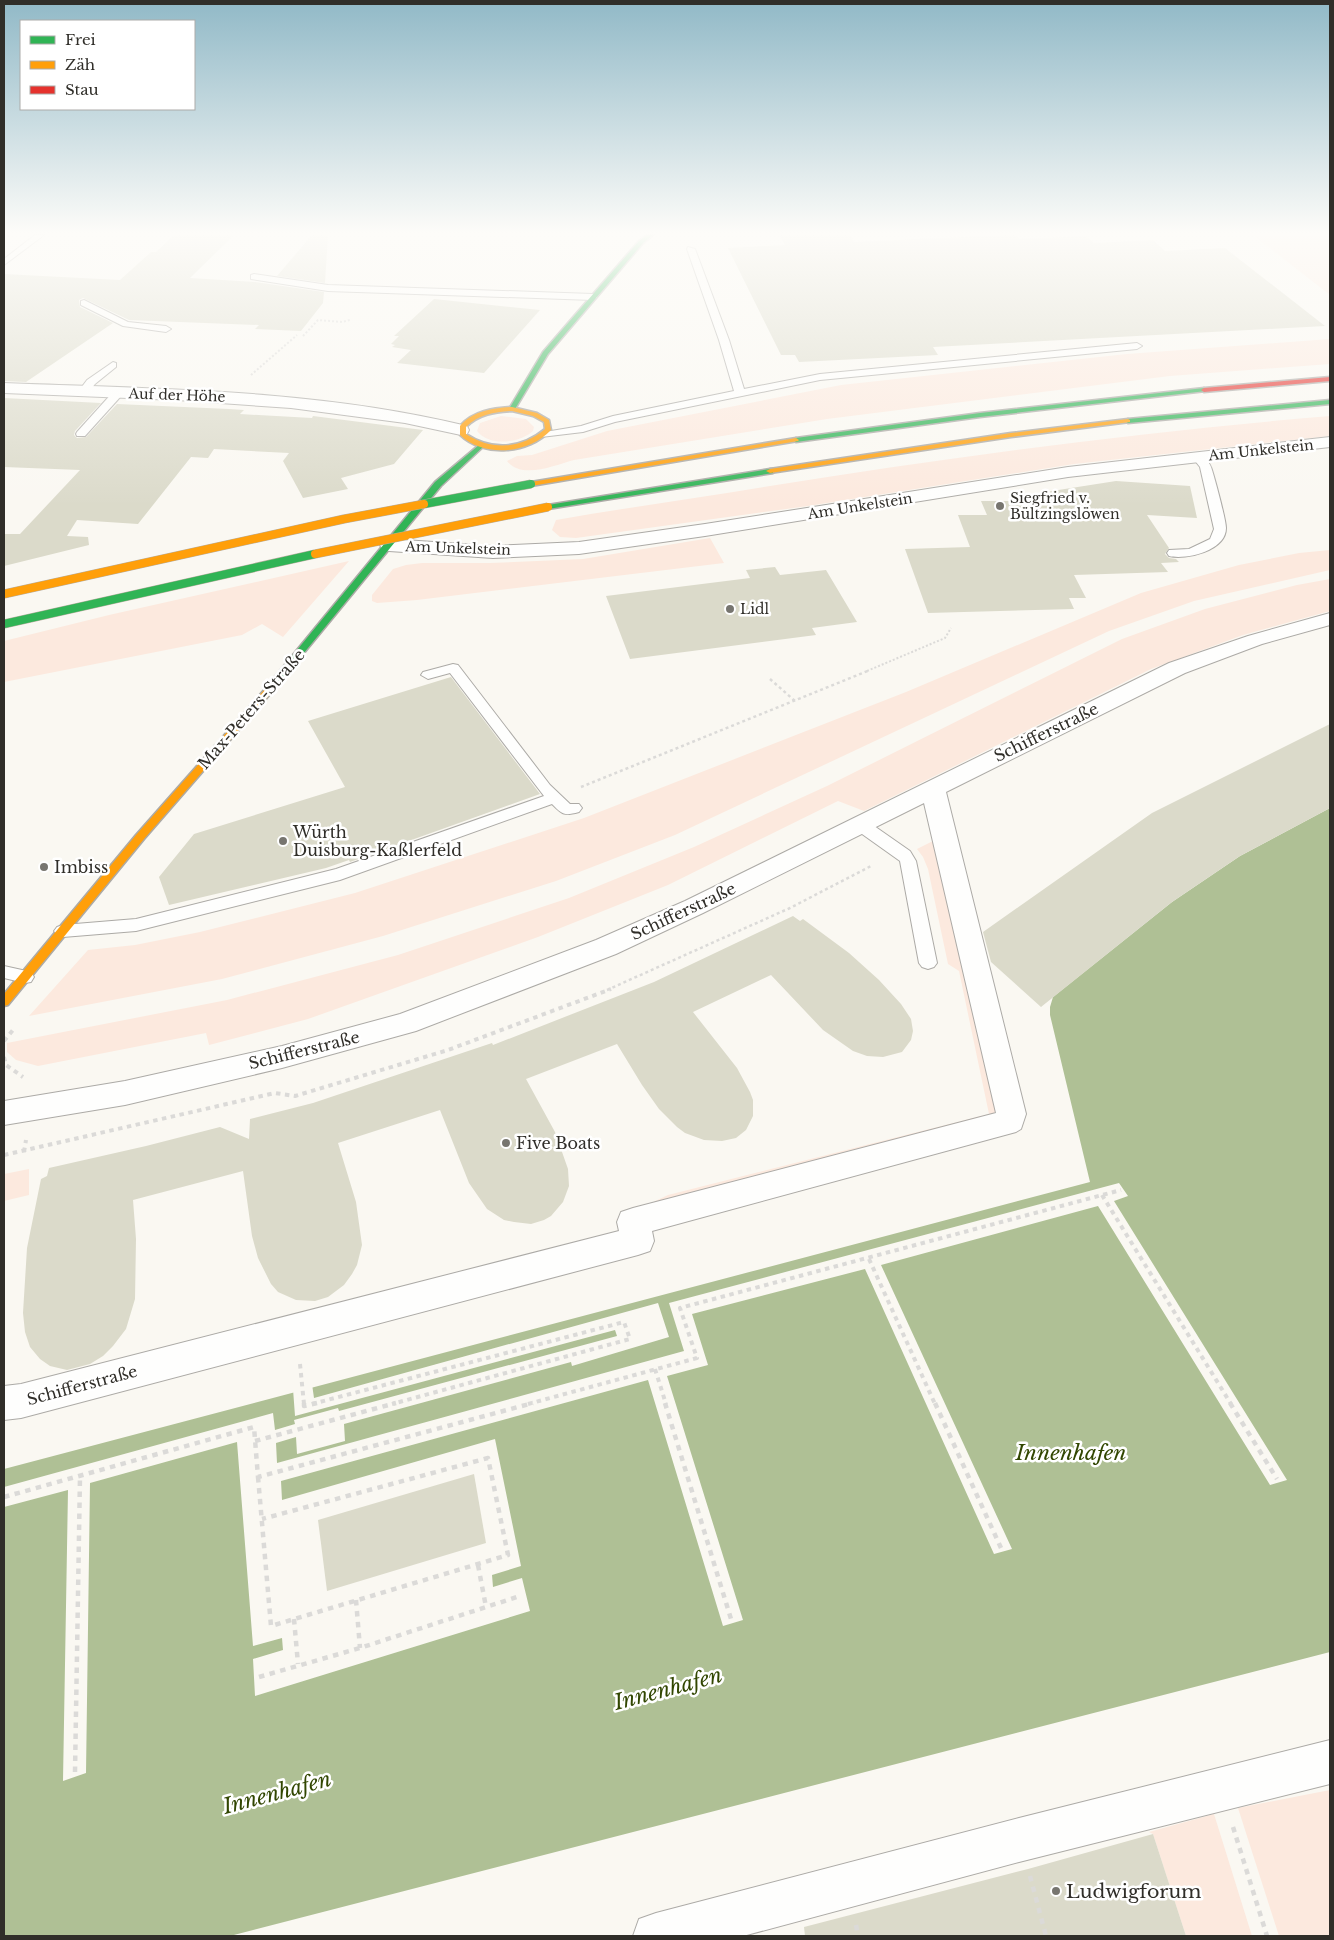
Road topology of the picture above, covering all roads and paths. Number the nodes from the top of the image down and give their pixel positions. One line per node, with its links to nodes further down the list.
1 (138, 326): 5 (lane)
2 (313, 326): 7 (path)
3 (569, 326): 17 (main road)
4 (719, 326): 14 (lane)
5 (166, 329)
6 (297, 335): 10 (path)
7 (303, 336)
8 (1137, 346): 14 (lane)
9 (113, 365): 13 (lane)
10 (250, 375)
11 (1330, 379): 28 (main road, bridge)
12 (4, 388): 13 (street, Auf der Höhe)
13 (83, 392): 15 (street, Auf der Höhe)
14 (740, 392): 18 (lane)
15 (118, 393): 20 (street, Auf der Höhe); 21 (lane)
16 (1330, 402): 30 (main road, bridge)
17 (512, 409): 19 (main road); 20 (main road)
18 (613, 419): 19 (lane); 22 (lane)
19 (556, 421): 22 (main road)
20 (467, 424): 24 (main road)
21 (81, 434)
22 (545, 435): 24 (main road)
23 (1330, 442): 25 (street, Am Unkelstein)
24 (482, 446): 26 (main road, Max-Peters-Straße)
25 (1197, 457): 26 (street, Am Unkelstein); 27 (lane)
26 (389, 545): 39 (main road, Max-Peters-Straße)
27 (1173, 553)
28 (4, 594)
29 (1330, 619): 35 (street, Schifferstraße)
30 (4, 624)
31 (951, 628): 34 (path)
32 (428, 675): 36 (lane)
33 (770, 679): 34 (path)
34 (795, 702): 36 (path)
35 (934, 795): 38 (street, Schifferstraße); 52 (street, Schifferstraße)
36 (555, 798): 37 (lane); 39 (lane)
37 (574, 808)
38 (861, 825): 40 (lane); 45 (street, Schifferstraße)
39 (64, 931): 42 (main road, Max-Peters-Straße)
40 (928, 963)
41 (4, 972): 42 (lane)
42 (25, 977): 43 (main road, Max-Peters-Straße)
43 (4, 1002)
44 (275, 1094): 46 (path)
45 (4, 1113)
46 (4, 1155)
47 (1121, 1190): 48 (path)
48 (1102, 1195): 49 (path); 56 (path)
49 (869, 1259): 51 (path); 59 (path)
50 (300, 1362): 53 (path)
51 (655, 1369): 55 (path); 65 (path)
52 (4, 1404)
53 (255, 1440): 54 (path); 55 (path)
54 (80, 1476): 57 (path); 70 (path)
55 (258, 1477): 58 (path)
56 (1276, 1479)
57 (4, 1497)
58 (262, 1519): 60 (path); 64 (path)
59 (1001, 1548)
60 (478, 1564): 62 (path); 63 (path)
61 (520, 1596): 63 (path)
62 (356, 1600): 64 (path); 66 (path)
63 (486, 1607): 66 (path)
64 (294, 1619): 67 (path)
65 (732, 1619)
66 (360, 1648): 67 (path)
67 (298, 1664): 68 (path)
68 (259, 1677)
69 (1330, 1762): 71 (street)
70 (74, 1772)
71 (1220, 1788): 73 (street); 75 (path)
72 (1028, 1869): 74 (path)
73 (656, 1936)
74 (1046, 1936)
75 (1267, 1936)

